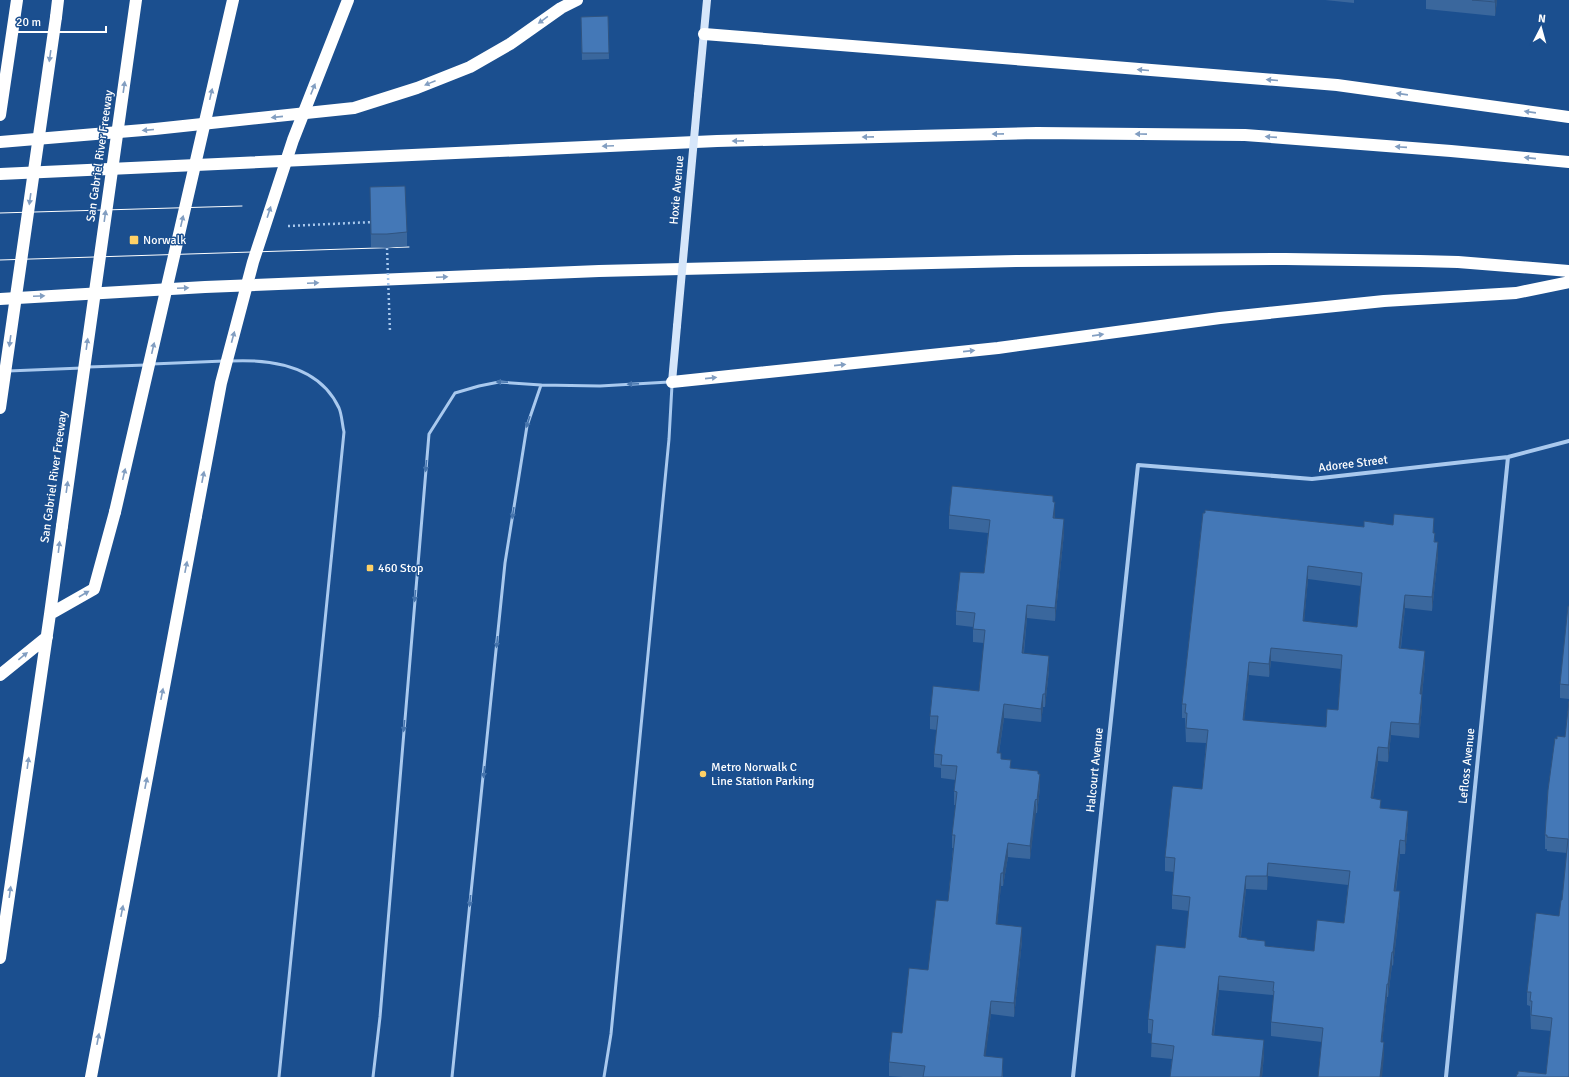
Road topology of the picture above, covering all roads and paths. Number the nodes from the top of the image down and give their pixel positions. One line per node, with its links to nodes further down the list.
1 (17, 0): 9 (highway)
2 (58, 0): 25 (highway, one-way to 25, bridge)
3 (136, 0): 29 (highway, San Gabriel River Freeway, one-way to 3, bridge)
4 (233, 0): 29 (highway, one-way to 4, bridge)
5 (348, 0): 12 (highway, one-way to 5, bridge)
6 (577, 0): 11 (highway, one-way to 11)
7 (707, 0): 8 (main road, Hoxie Avenue)
8 (704, 34): 10 (highway, one-way to 8); 23 (main road, Hoxie Avenue, bridge)
9 (0, 114)
10 (1569, 117)
11 (0, 142)
12 (286, 162): 13 (highway, one-way to 12); 14 (highway); 33 (highway, one-way to 12, bridge)
13 (1569, 162)
14 (0, 174)
15 (378, 222): 16 (path)
16 (287, 226)
17 (386, 241): 21 (path, bridge)
18 (1569, 270): 20 (highway, one-way to 18)
19 (1569, 282): 23 (highway, one-way to 19)
20 (0, 298)
21 (390, 332)
22 (0, 371): 34 (lane)
23 (672, 382): 24 (lane, one-way to 24); 37 (lane)
24 (541, 385): 35 (lane, one-way to 35); 36 (lane, one-way to 36)
25 (0, 408)
26 (1569, 441): 27 (street, Adoree Street)
27 (1508, 457): 28 (street, Adoree Street); 39 (street, Lefloss Avenue)
28 (1138, 465): 38 (street, Halcourt Avenue)
29 (50, 614): 30 (highway, San Gabriel River Freeway)
30 (47, 637): 31 (highway, one-way to 30); 32 (highway, San Gabriel River Freeway, one-way to 30)
31 (0, 675)
32 (0, 958)
33 (91, 1077)
34 (279, 1077)
35 (373, 1077)
36 (452, 1077)
37 (604, 1077)
38 (1073, 1077)
39 (1446, 1077)

